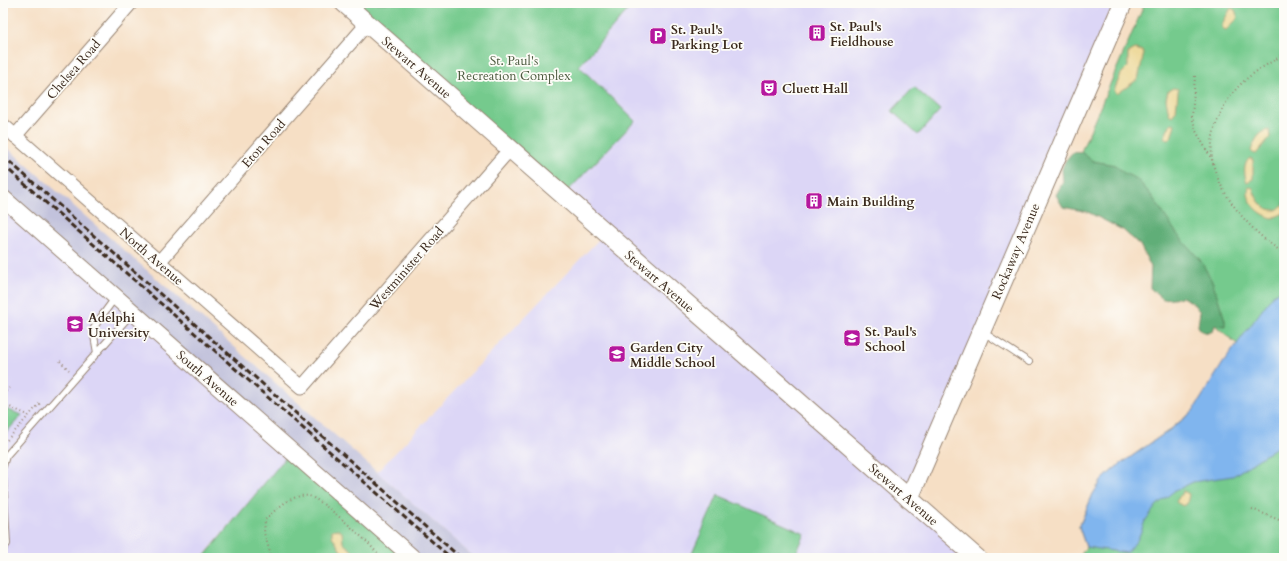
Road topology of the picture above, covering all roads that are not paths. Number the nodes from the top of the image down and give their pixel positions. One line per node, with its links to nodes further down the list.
1 (131, 3): 6 (street, Chelsea Road)
2 (344, 3): 4 (main road, Stewart Avenue)
3 (1123, 3): 12 (main road, Rockaway Avenue)
4 (367, 24): 7 (main road, Stewart Avenue); 9 (street, Eton Road)
5 (3, 125): 6 (street, North Avenue)
6 (15, 136): 9 (street, North Avenue)
7 (510, 149): 15 (street, Westminister Road); 18 (main road, Stewart Avenue)
8 (3, 198): 10 (street, South Avenue)
9 (159, 262): 15 (street, North Avenue)
10 (116, 297): 11 (street, South Avenue); 13 (lane)
11 (133, 312): 13 (lane); 20 (street, South Avenue)
12 (981, 331): 14 (lane); 18 (main road, Rockaway Avenue)
13 (97, 353): 16 (lane)
14 (1029, 362)
15 (302, 387)
16 (3, 466)
17 (3, 477): 19 (lane)
18 (909, 499): 21 (main road, Stewart Avenue)
19 (3, 549)
20 (413, 558)
21 (977, 558)

